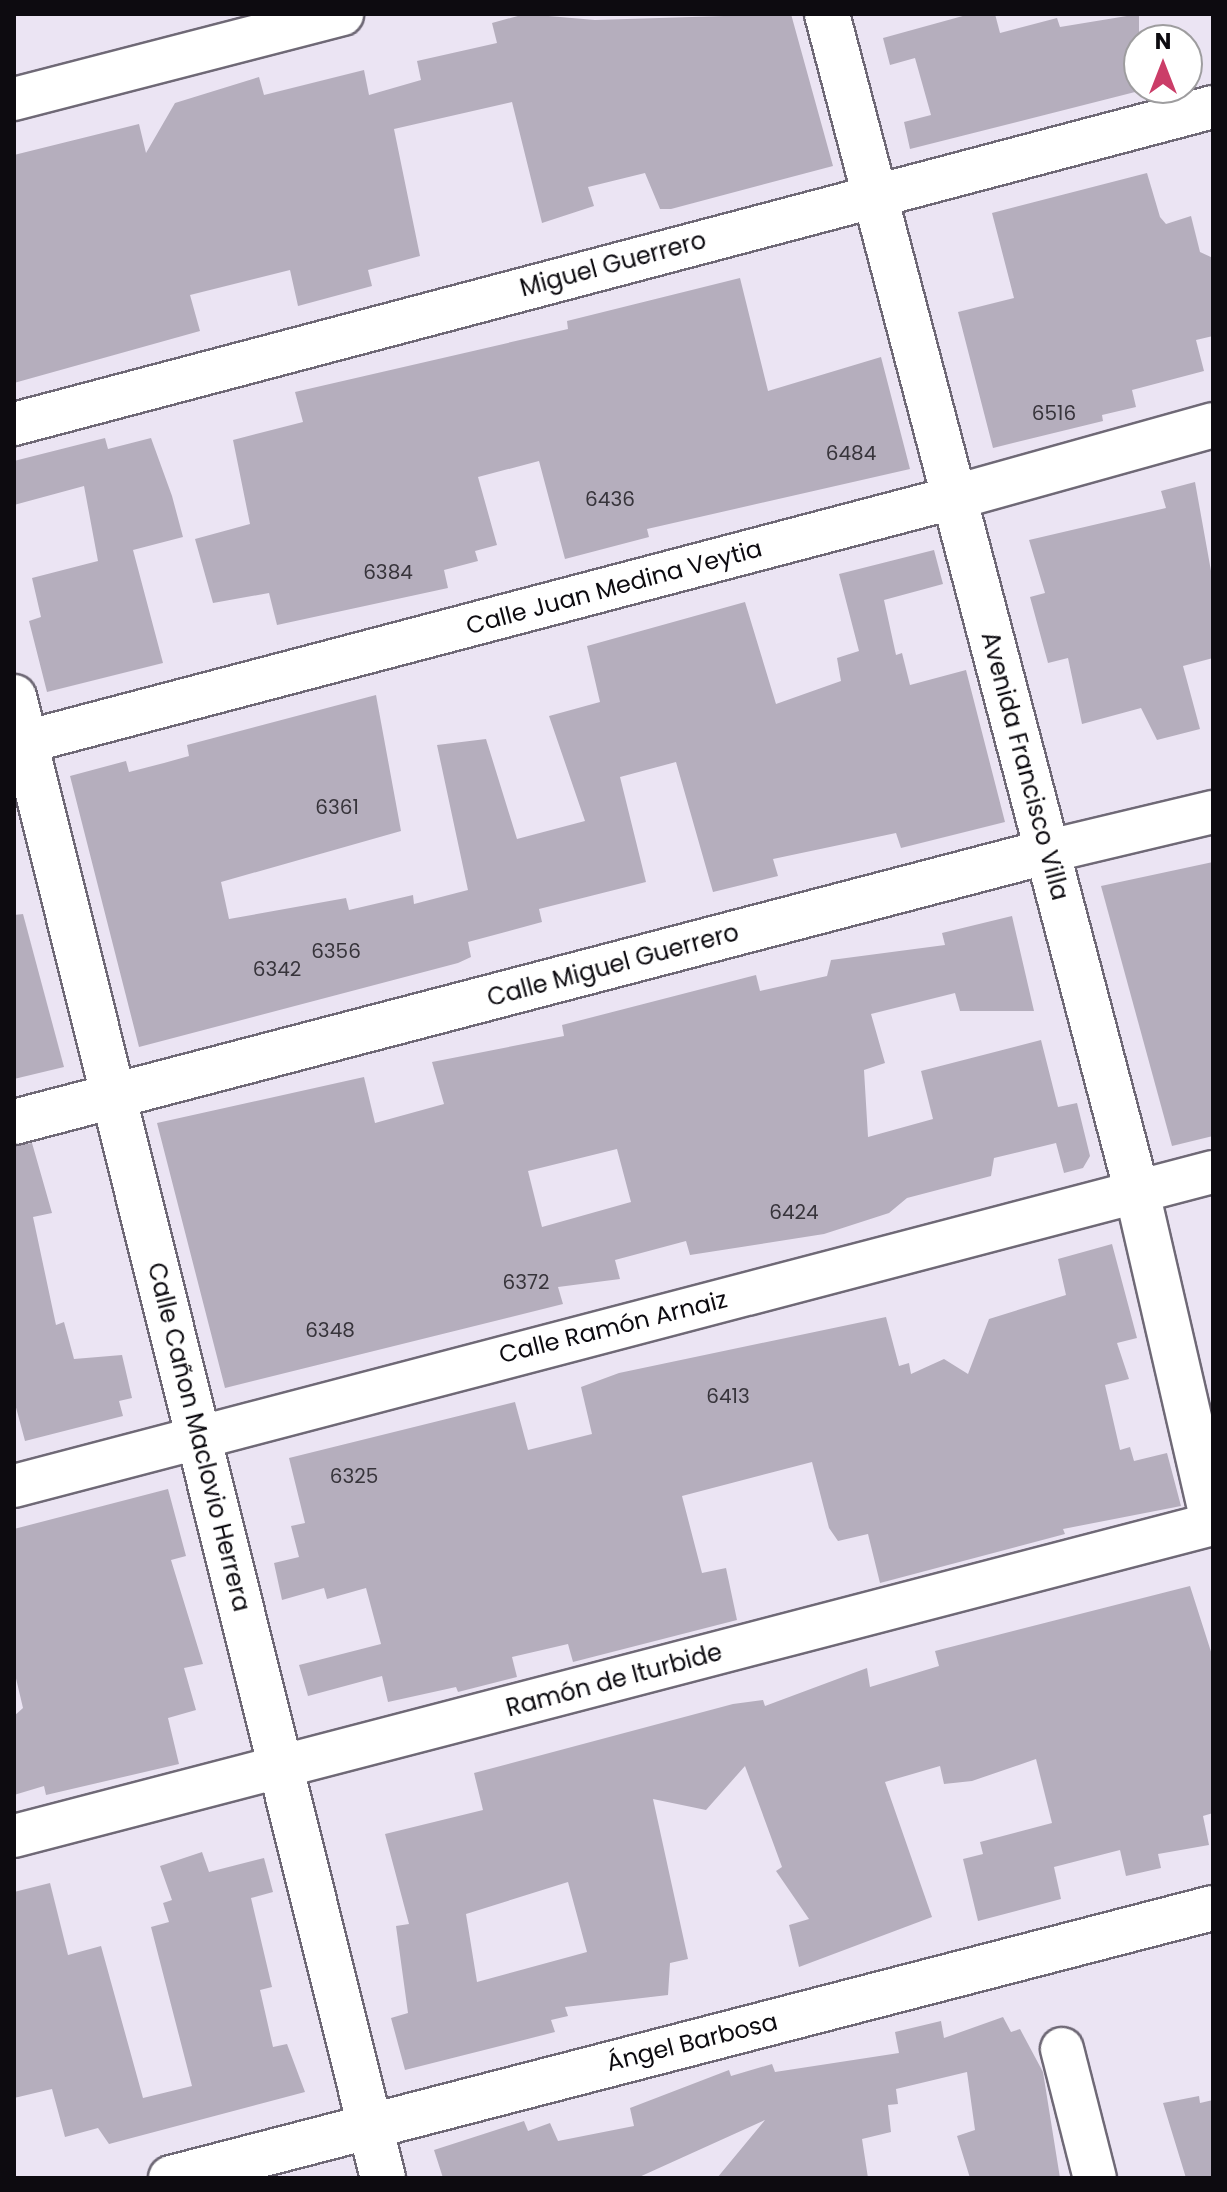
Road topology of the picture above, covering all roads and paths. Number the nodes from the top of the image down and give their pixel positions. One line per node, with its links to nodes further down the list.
1 (342, 14): 3 (street)
2 (827, 14): 5 (street, Avenida Francisco Villa)
3 (14, 99)
4 (1213, 107): 5 (street, Miguel Guerrero)
5 (871, 196): 6 (street, Miguel Guerrero); 8 (street, Avenida Francisco Villa)
6 (14, 424)
7 (1213, 425): 8 (street, Calle Juan Medina Veytia)
8 (952, 498): 10 (street, Calle Juan Medina Veytia); 12 (street, Avenida Francisco Villa)
9 (14, 697): 10 (street, Calle Cañon Maclovio Herrera)
10 (20, 743): 13 (street, Calle Cañon Maclovio Herrera)
11 (1213, 812): 12 (street, Calle Miguel Guerrero)
12 (1049, 851): 13 (street, Calle Miguel Guerrero); 16 (street, Avenida Francisco Villa)
13 (113, 1095): 14 (street, Calle Miguel Guerrero); 17 (street, Calle Cañon Maclovio Herrera)
14 (14, 1122)
15 (1213, 1172): 16 (street, Calle Ramón Arnaiz)
16 (1137, 1192): 17 (street, Calle Ramón Arnaiz); 19 (street, Avenida Francisco Villa)
17 (198, 1434): 18 (street, Calle Ramón Arnaiz); 20 (street, Calle Cañon Maclovio Herrera)
18 (14, 1486)
19 (1213, 1523): 20 (street, Ramón de Iturbide)
20 (281, 1767): 21 (street, Ramón de Iturbide); 24 (street, Calle Cañon Maclovio Herrera)
21 (14, 1836)
22 (1213, 1908): 24 (street, Ángel Barbosa)
23 (1062, 2049): 27 (street)
24 (370, 2125): 25 (street, Ángel Barbosa); 26 (street, Calle Cañon Maclovio Herrera)
25 (171, 2178)
26 (383, 2178)
27 (1095, 2178)

